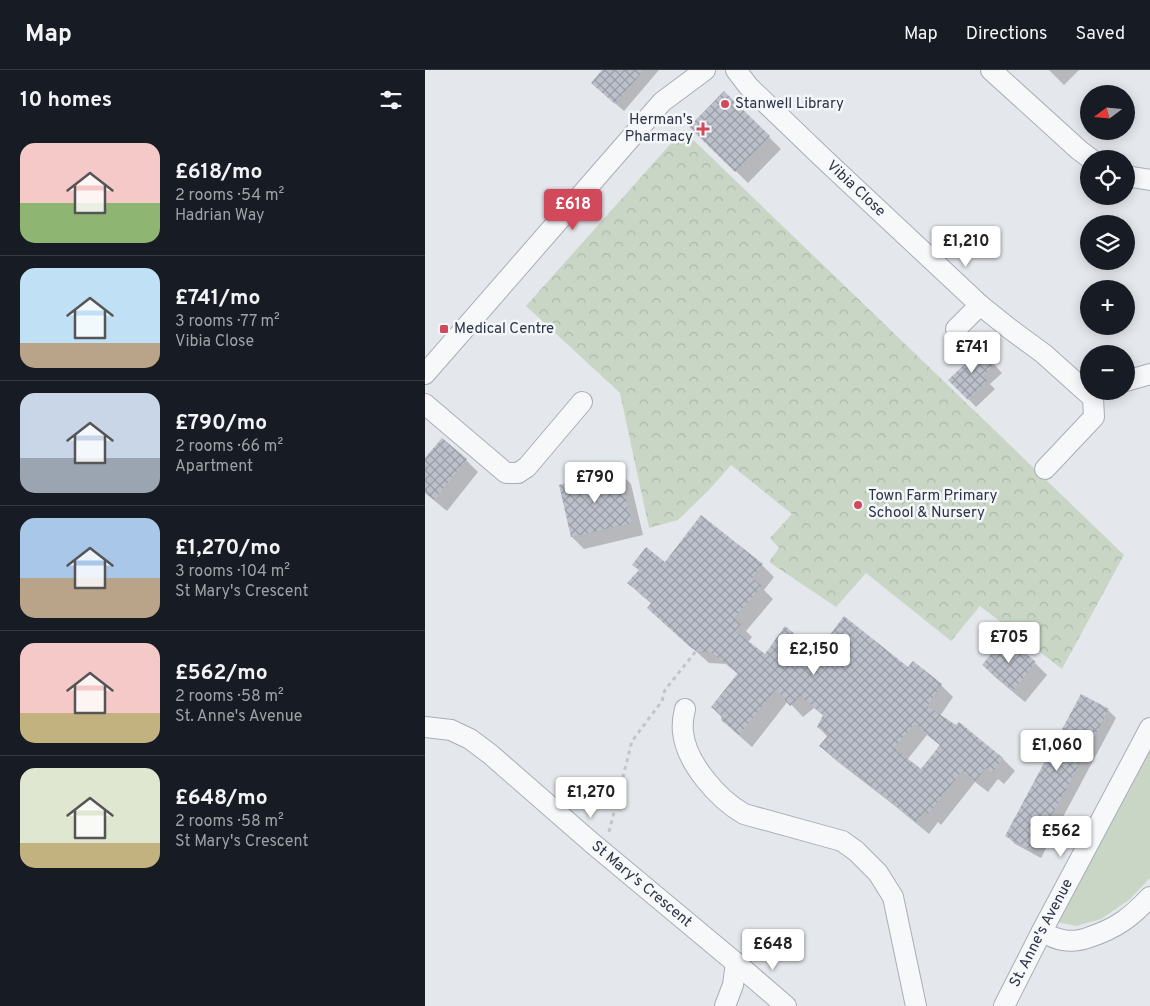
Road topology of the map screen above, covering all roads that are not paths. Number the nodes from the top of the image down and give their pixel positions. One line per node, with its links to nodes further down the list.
1 (705, 70): 9 (street)
2 (736, 70): 7 (street, Vibia Close)
3 (991, 70): 4 (street)
4 (1080, 151)
5 (1135, 178): 6 (street)
6 (1150, 180)
7 (980, 304): 8 (street); 12 (street, Vibia Close)
8 (955, 329)
9 (425, 374)
10 (1150, 374): 11 (street)
11 (1135, 378)
12 (1080, 380)
13 (1098, 400): 16 (street, Vibia Close)
14 (582, 402): 15 (street)
15 (425, 404)
16 (1045, 469)
17 (685, 709): 25 (street)
18 (425, 727): 22 (street, St Mary's Crescent)
19 (1148, 733): 21 (street, St. Anne's Avenue)
20 (1150, 897): 21 (street)
21 (1042, 931): 26 (street, St. Anne's Avenue)
22 (737, 963): 23 (street); 24 (street, St Mary's Crescent)
23 (725, 1006)
24 (786, 1006)
25 (916, 1006)
26 (1004, 1006)

